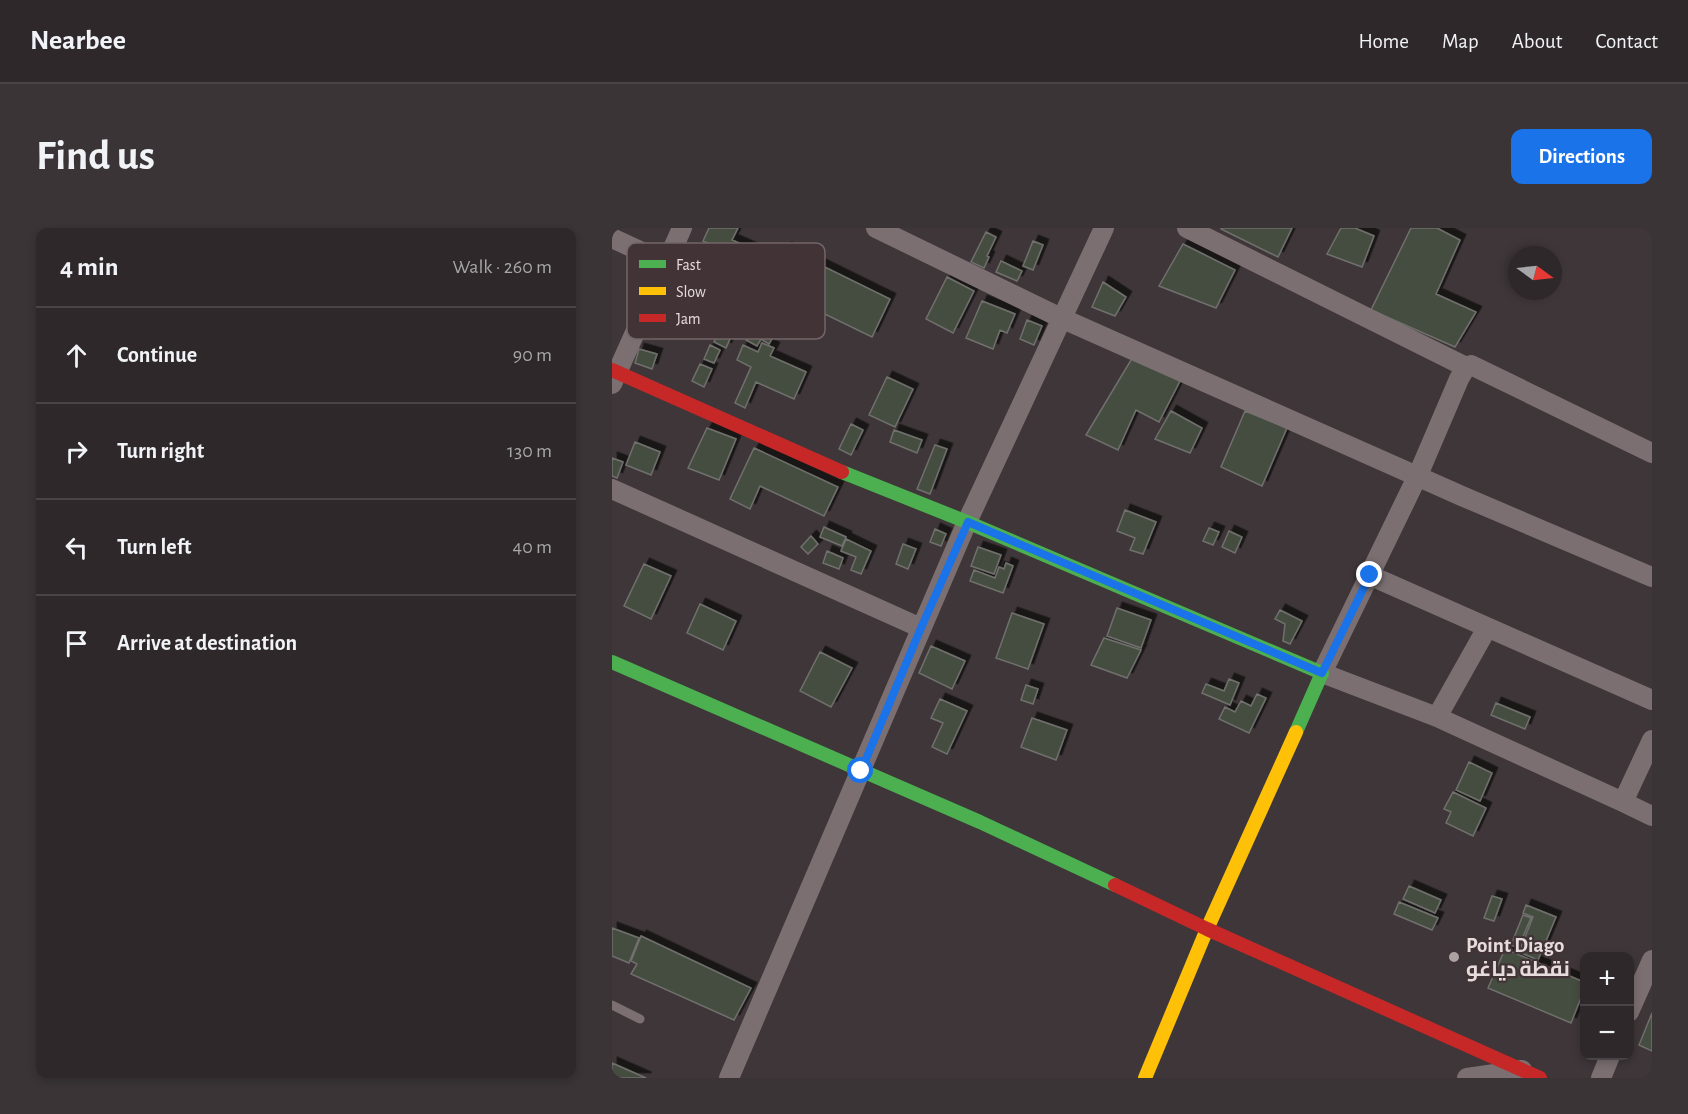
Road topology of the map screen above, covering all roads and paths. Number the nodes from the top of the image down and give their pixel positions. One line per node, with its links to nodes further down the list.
1 (682, 228): 6 (street)
2 (876, 228): 8 (street)
3 (1104, 228): 8 (street)
4 (1186, 228): 10 (street)
5 (612, 238): 7 (street)
6 (675, 243)
7 (627, 245)
8 (1061, 318): 13 (street); 15 (street)
9 (631, 339): 11 (street)
10 (1466, 367): 12 (street); 13 (street)
11 (614, 375): 15 (street)
12 (1652, 453)
13 (1418, 475): 16 (street); 17 (street)
14 (612, 489): 18 (street)
15 (968, 522): 18 (street); 21 (street)
16 (1370, 575): 19 (street); 21 (street)
17 (1652, 577)
18 (921, 628): 25 (street)
19 (1487, 628): 22 (street); 23 (street)
20 (612, 662): 25 (street)
21 (1322, 673): 23 (street); 28 (street)
22 (1652, 700)
23 (1437, 717): 26 (street)
24 (1652, 740): 26 (street)
25 (861, 771): 28 (street); 35 (street)
26 (1623, 802): 27 (street)
27 (1652, 816)
28 (1208, 929): 34 (street); 36 (street)
29 (1652, 960): 31 (street)
30 (612, 1005): 32 (lane)
31 (1632, 1006)
32 (640, 1018)
33 (1608, 1060): 38 (street)
34 (1531, 1074): 37 (street)
35 (729, 1078)
36 (1145, 1078)
37 (1467, 1078)
38 (1600, 1078)

